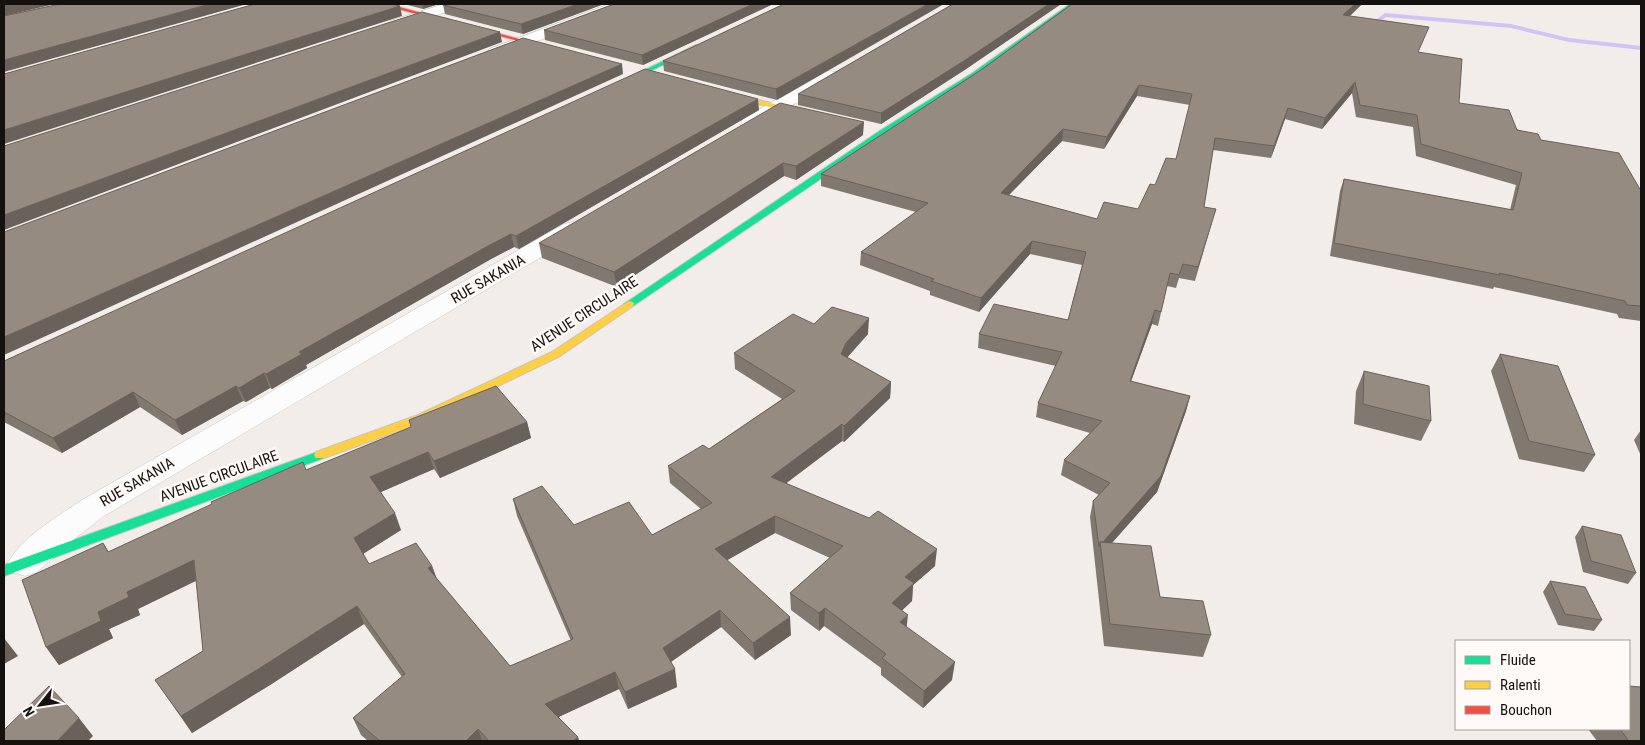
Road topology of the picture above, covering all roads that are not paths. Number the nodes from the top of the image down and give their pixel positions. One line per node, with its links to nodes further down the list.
1 (382, 4): 5 (street)
2 (457, 4): 5 (street)
3 (621, 4): 7 (street)
4 (1073, 4): 21 (street, AVENUE CIRCULAIRE)
5 (425, 14): 6 (street); 7 (street)
6 (378, 30)
7 (525, 41): 9 (street); 10 (street)
8 (707, 42): 13 (street)
9 (562, 50)
10 (478, 58)
11 (853, 63): 17 (street)
12 (626, 68): 13 (street)
13 (644, 72): 14 (street); 16 (street)
14 (663, 77)
15 (710, 90): 17 (street)
16 (600, 93)
17 (775, 107): 18 (street); 20 (street)
18 (820, 118)
19 (866, 128): 21 (street)
20 (733, 132)
21 (884, 132): 23 (street, AVENUE CIRCULAIRE)
22 (592, 217): 23 (street, RUE SAKANIA)
23 (14, 567)

